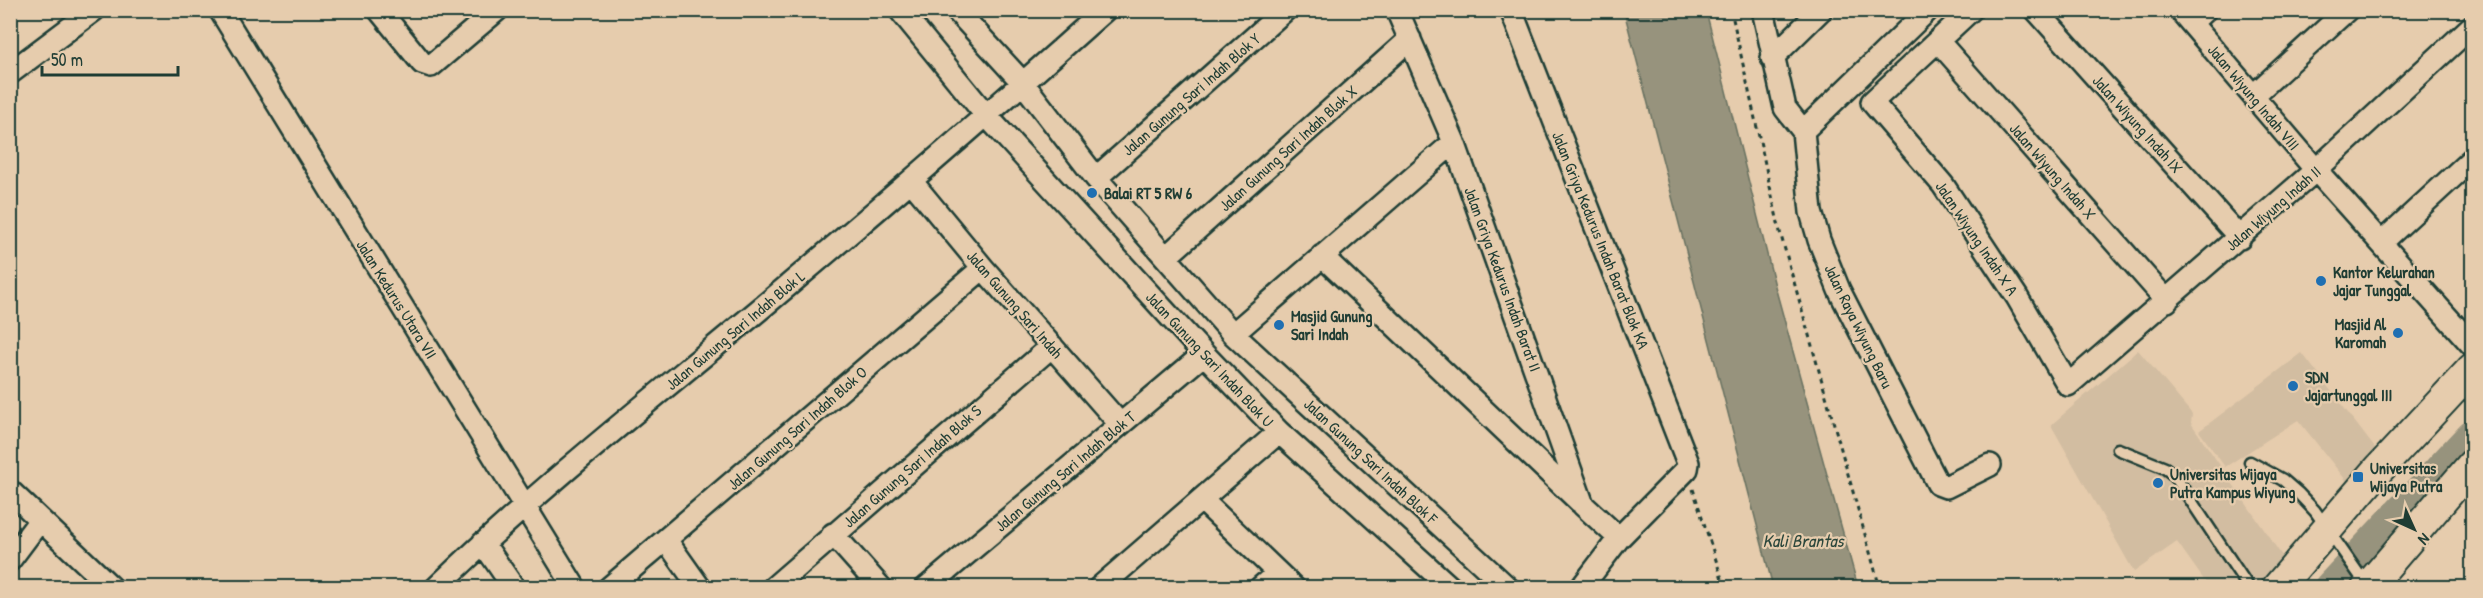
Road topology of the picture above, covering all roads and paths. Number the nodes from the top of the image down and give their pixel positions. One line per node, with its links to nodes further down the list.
1 (94, 10): 23 (street)
2 (220, 10): 55 (street, Jalan Kedurus Utara VII)
3 (379, 10): 4 (street)
4 (497, 10)
5 (900, 10): 26 (street, Jalan Gunung Sari Indah Blok U)
6 (956, 10): 24 (street, Jalan Gunung Sari Indah Blok F)
7 (1105, 10): 24 (street, Jalan Gunung Sari Indah Blok L)
8 (1285, 10): 31 (street, Jalan Gunung Sari Indah Blok Y)
9 (1397, 10): 20 (street, Jalan Griya Kedurus Indah Barat II)
10 (1511, 10): 51 (street, Jalan Griya Kedurus Indah Barat Blok KA)
11 (1731, 10): 81 (path)
12 (1763, 10): 22 (street)
13 (1821, 10): 22 (street)
14 (1928, 10): 27 (street)
15 (1971, 10): 21 (street)
16 (2036, 10): 33 (street, Jalan Wiyung Indah IX)
17 (2347, 10): 25 (street)
18 (2192, 15): 25 (street, Jalan Wiyung Indah VIII)
19 (2472, 26): 30 (street, Jalan Wiyung Indah II)
20 (1410, 39): 28 (street, Jalan Griya Kedurus Indah Barat II); 36 (street, Jalan Gunung Sari Indah Blok X)
21 (1938, 41): 38 (street, Jalan Wiyung Indah X); 44 (street, Jalan Wiyung Indah X A)
22 (1772, 58): 27 (street)
23 (13, 66)
24 (1023, 83): 26 (street, Jalan Gunung Sari Indah Blok L); 31 (street, Jalan Gunung Sari Indah Blok F)
25 (2254, 95): 30 (street, Jalan Wiyung Indah VIII)
26 (985, 114): 32 (street, Jalan Gunung Sari Indah Blok L); 42 (street, Jalan Gunung Sari Indah Blok U)
27 (1803, 131): 49 (street, Jalan Raya Wiyung Baru)
28 (1454, 142): 35 (street); 54 (street, Jalan Griya Kedurus Indah Barat II)
29 (2472, 159): 34 (street)
30 (2316, 170): 33 (street, Jalan Wiyung Indah II); 34 (street, Jalan Wiyung Indah VIII)
31 (1096, 178): 36 (street, Jalan Gunung Sari Indah Blok F)
32 (912, 182): 37 (street, Jalan Gunung Sari Indah); 55 (street, Jalan Gunung Sari Indah Blok L)
33 (2240, 238): 38 (street, Jalan Wiyung Indah II)
34 (2381, 243): 40 (street, Jalan Wiyung Indah VIII)
35 (1322, 256): 39 (street); 54 (street)
36 (1166, 257): 39 (street, Jalan Gunung Sari Indah Blok F)
37 (983, 268): 41 (street, Jalan Gunung Sari Indah); 60 (street, Jalan Gunung Sari Indah Blok O)
38 (2167, 301): 44 (street, Jalan Wiyung Indah II)
39 (1233, 334): 78 (street, Jalan Gunung Sari Indah Blok F)
40 (2471, 337)
41 (1052, 346): 45 (street, Jalan Gunung Sari Indah); 57 (street, Jalan Gunung Sari Indah Blok S)
42 (1204, 354): 45 (street, Jalan Gunung Sari Indah Blok T); 46 (street, Jalan Gunung Sari Indah Blok U)
43 (2472, 369): 58 (main road)
44 (2068, 385)
45 (1120, 424): 73 (street, Jalan Gunung Sari Indah Blok T)
46 (1279, 432): 53 (street); 77 (street, Jalan Gunung Sari Indah Blok U)
47 (2118, 449): 82 (lane)
48 (2250, 462): 58 (lane)
49 (1990, 465)
50 (2472, 465): 64 (main road)
51 (1687, 469): 59 (street); 80 (path)
52 (10, 491): 56 (street)
53 (1202, 500): 63 (street); 74 (street)
54 (1583, 505): 59 (street, Jalan Griya Kedurus Indah Barat II)
55 (524, 507): 61 (street, Jalan Gunung Sari Indah Blok L); 68 (street, Jalan Kedurus Utara VII)
56 (40, 519): 62 (street); 65 (street)
57 (833, 534): 71 (street, Jalan Gunung Sari Indah Blok S); 72 (street)
58 (2330, 535): 64 (lane); 83 (main road)
59 (1619, 538): 79 (street)
60 (666, 540): 69 (street, Jalan Gunung Sari Indah Blok O); 70 (street)
61 (483, 543): 66 (street, Jalan Gunung Sari Indah Blok L); 67 (street)
62 (10, 560)
63 (1277, 573): 75 (street); 76 (street)
64 (2363, 580)
65 (104, 585)
66 (436, 588)
67 (514, 588)
68 (575, 588)
69 (609, 588)
70 (700, 588)
71 (773, 588)
72 (881, 588)
73 (926, 588)
74 (1099, 588)
75 (1260, 588)
76 (1294, 588)
77 (1451, 588)
78 (1508, 588)
79 (1581, 588)
80 (1725, 588)
81 (1880, 588)
82 (2249, 588)
83 (2277, 588)

